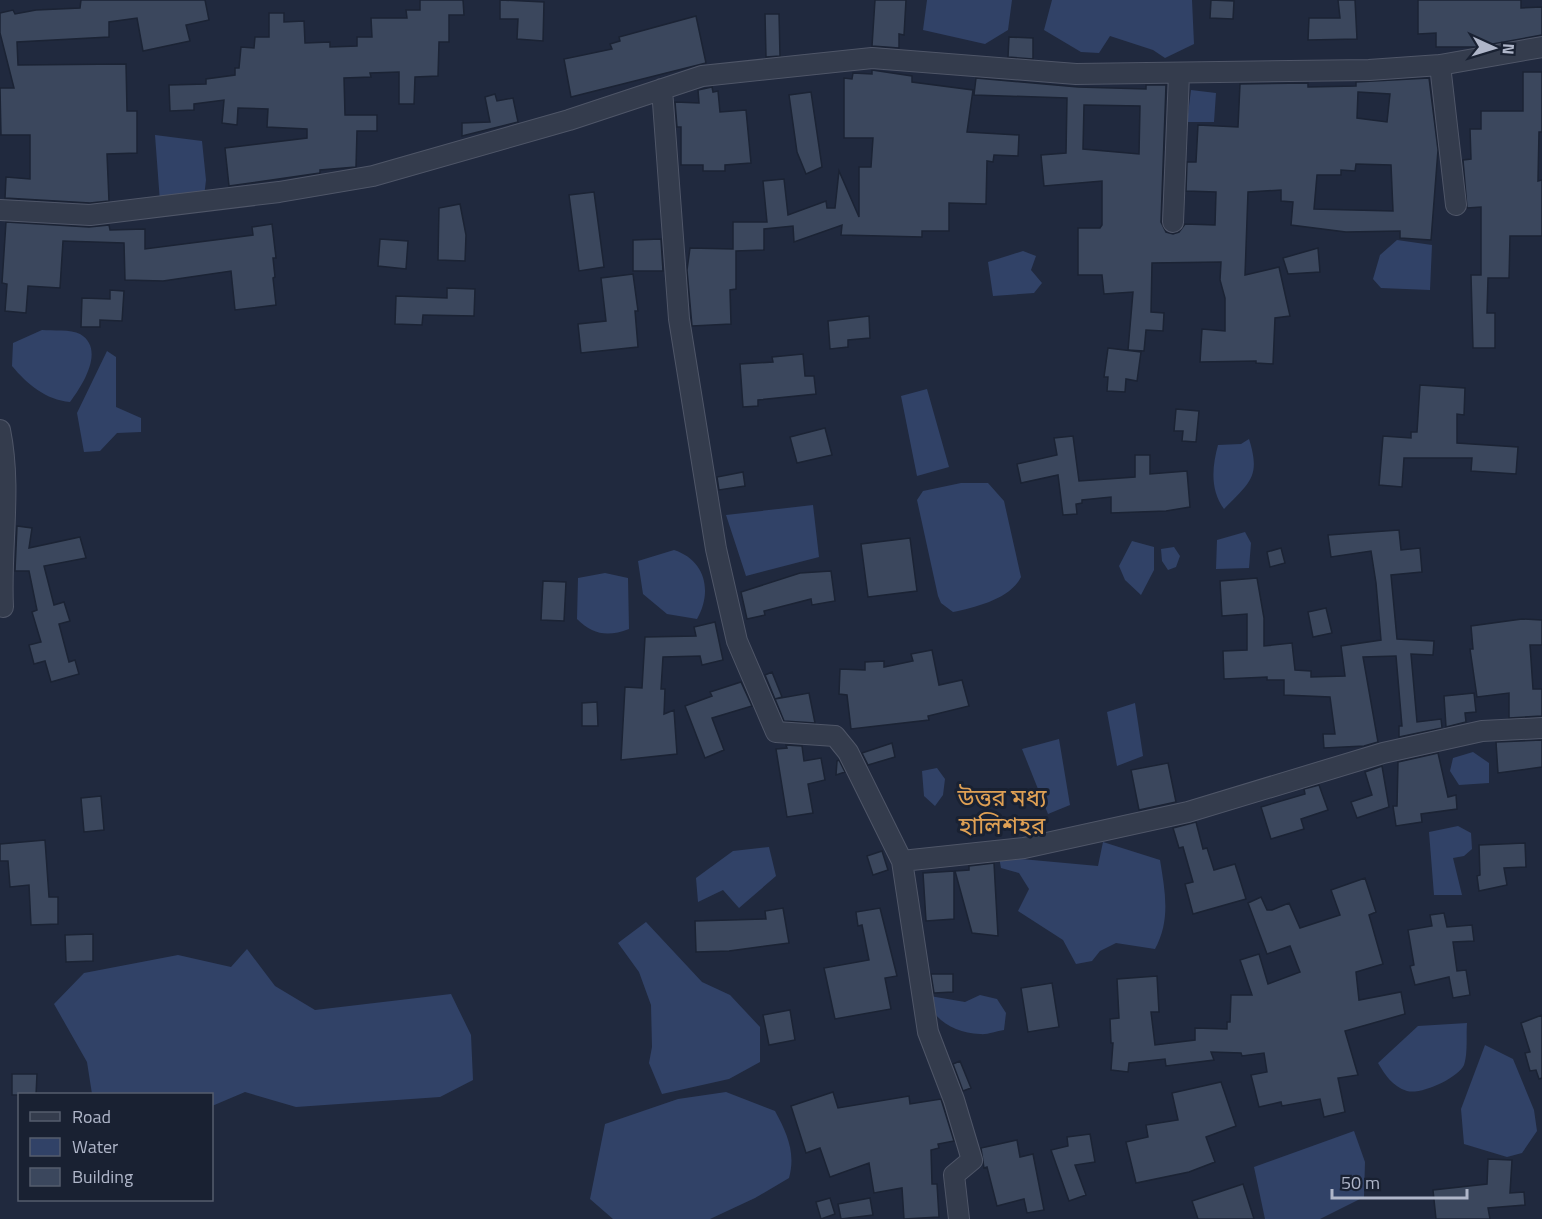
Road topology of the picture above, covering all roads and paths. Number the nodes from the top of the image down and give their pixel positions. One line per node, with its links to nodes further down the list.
1 (1542, 47): 2 (street)
2 (1440, 65): 3 (street); 5 (street)
3 (1179, 74): 4 (street); 7 (street)
4 (662, 89): 6 (street); 12 (street)
5 (1456, 205)
6 (0, 210)
7 (1173, 222)
8 (0, 430): 9 (street)
9 (1, 546): 10 (street)
10 (3, 606)
11 (1542, 728): 12 (street)
12 (902, 861): 13 (street)
13 (959, 1219)

